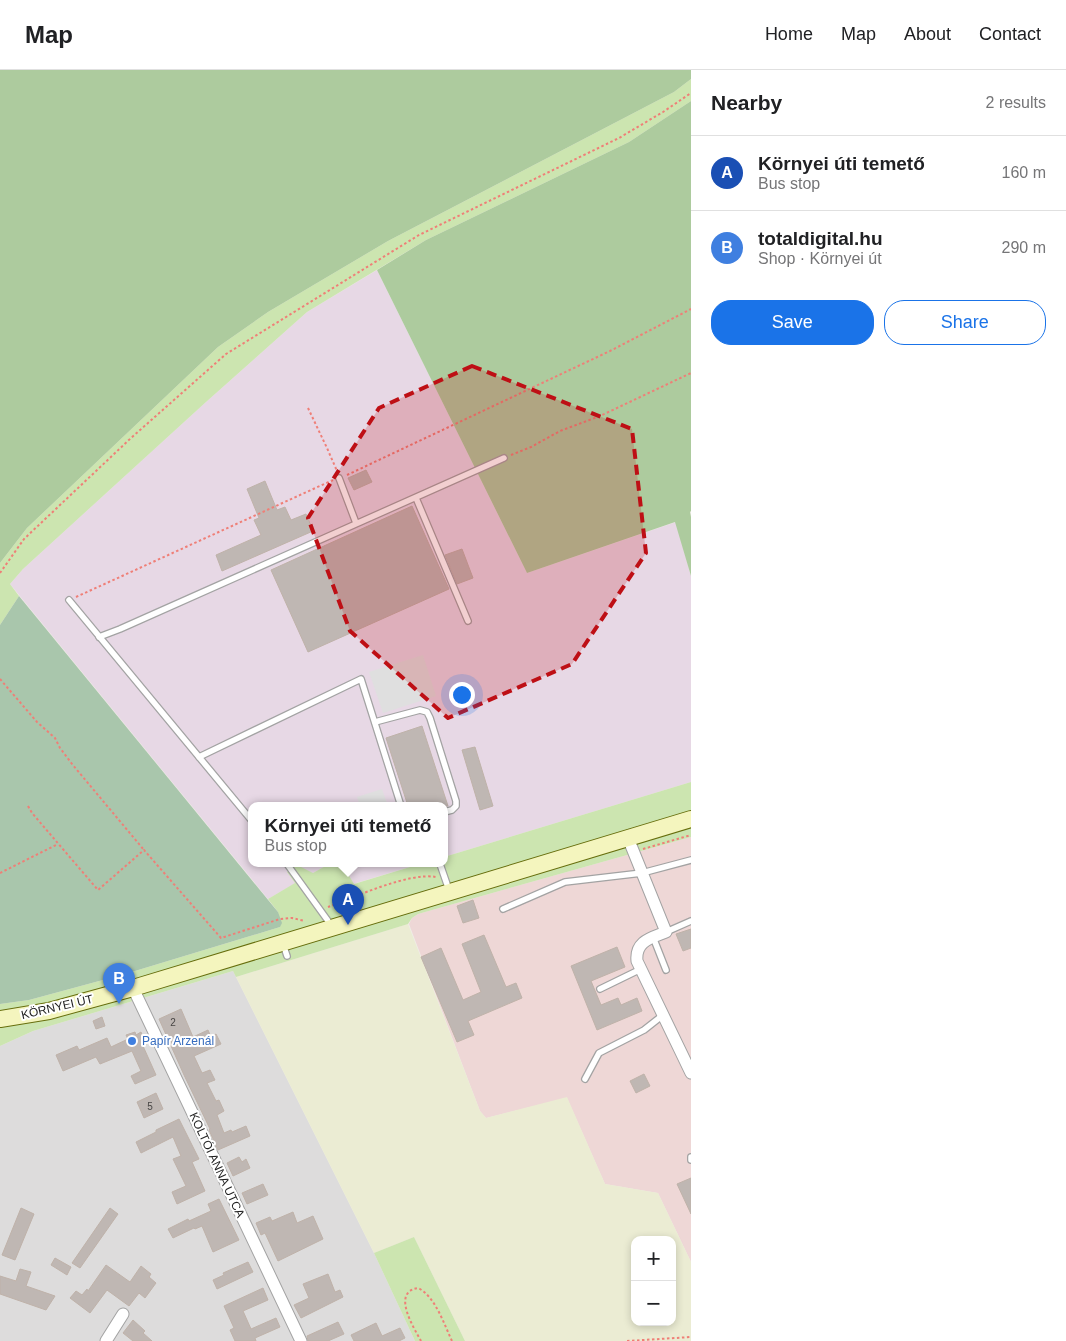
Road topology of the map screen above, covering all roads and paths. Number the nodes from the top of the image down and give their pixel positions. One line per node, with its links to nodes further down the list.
1 (691, 93): 9 (path)
2 (691, 309): 6 (path)
3 (691, 374): 5 (path)
4 (308, 408): 6 (path)
5 (504, 458): 7 (lane)
6 (339, 478): 8 (lane); 10 (path)
7 (416, 498): 8 (lane); 11 (lane)
8 (356, 523): 12 (lane)
9 (0, 574)
10 (69, 600): 12 (lane)
11 (468, 621)
12 (99, 637): 15 (lane)
13 (0, 679): 23 (path)
14 (374, 722): 15 (lane); 16 (lane); 18 (lane)
15 (199, 757): 19 (lane)
16 (400, 802)
17 (28, 806): 22 (path)
18 (448, 811)
19 (248, 816)
20 (691, 819): 21 (main road, KÖRNYEI ÚT)
21 (628, 838): 28 (street); 29 (main road, KÖRNYEI ÚT)
22 (58, 844): 23 (path); 27 (path)
23 (144, 850): 32 (path)
24 (691, 860): 28 (lane)
25 (289, 867): 31 (lane)
26 (441, 867): 29 (lane)
27 (0, 873)
28 (642, 873): 30 (lane); 35 (street)
29 (448, 886): 31 (path); 34 (main road, KÖRNYEI ÚT)
30 (503, 909)
31 (321, 910): 34 (lane)
32 (280, 919)
33 (691, 921): 35 (lane)
34 (333, 928): 39 (main road, KÖRNYEI ÚT)
35 (666, 932): 36 (street)
36 (653, 937): 37 (street); 38 (lane)
37 (641, 969): 40 (lane); 41 (street)
38 (666, 970)
39 (133, 988): 42 (main road, KÖRNYEI ÚT); 48 (street, KOLTÓI ANNA UTCA)
40 (600, 989)
41 (663, 1016): 43 (street); 44 (lane)
42 (0, 1019)
43 (691, 1073)
44 (585, 1079)
45 (122, 1314): 47 (street)
46 (691, 1337): 51 (path)
47 (106, 1341)
48 (301, 1341)
49 (421, 1341): 50 (path)
50 (452, 1341)
51 (626, 1341)

